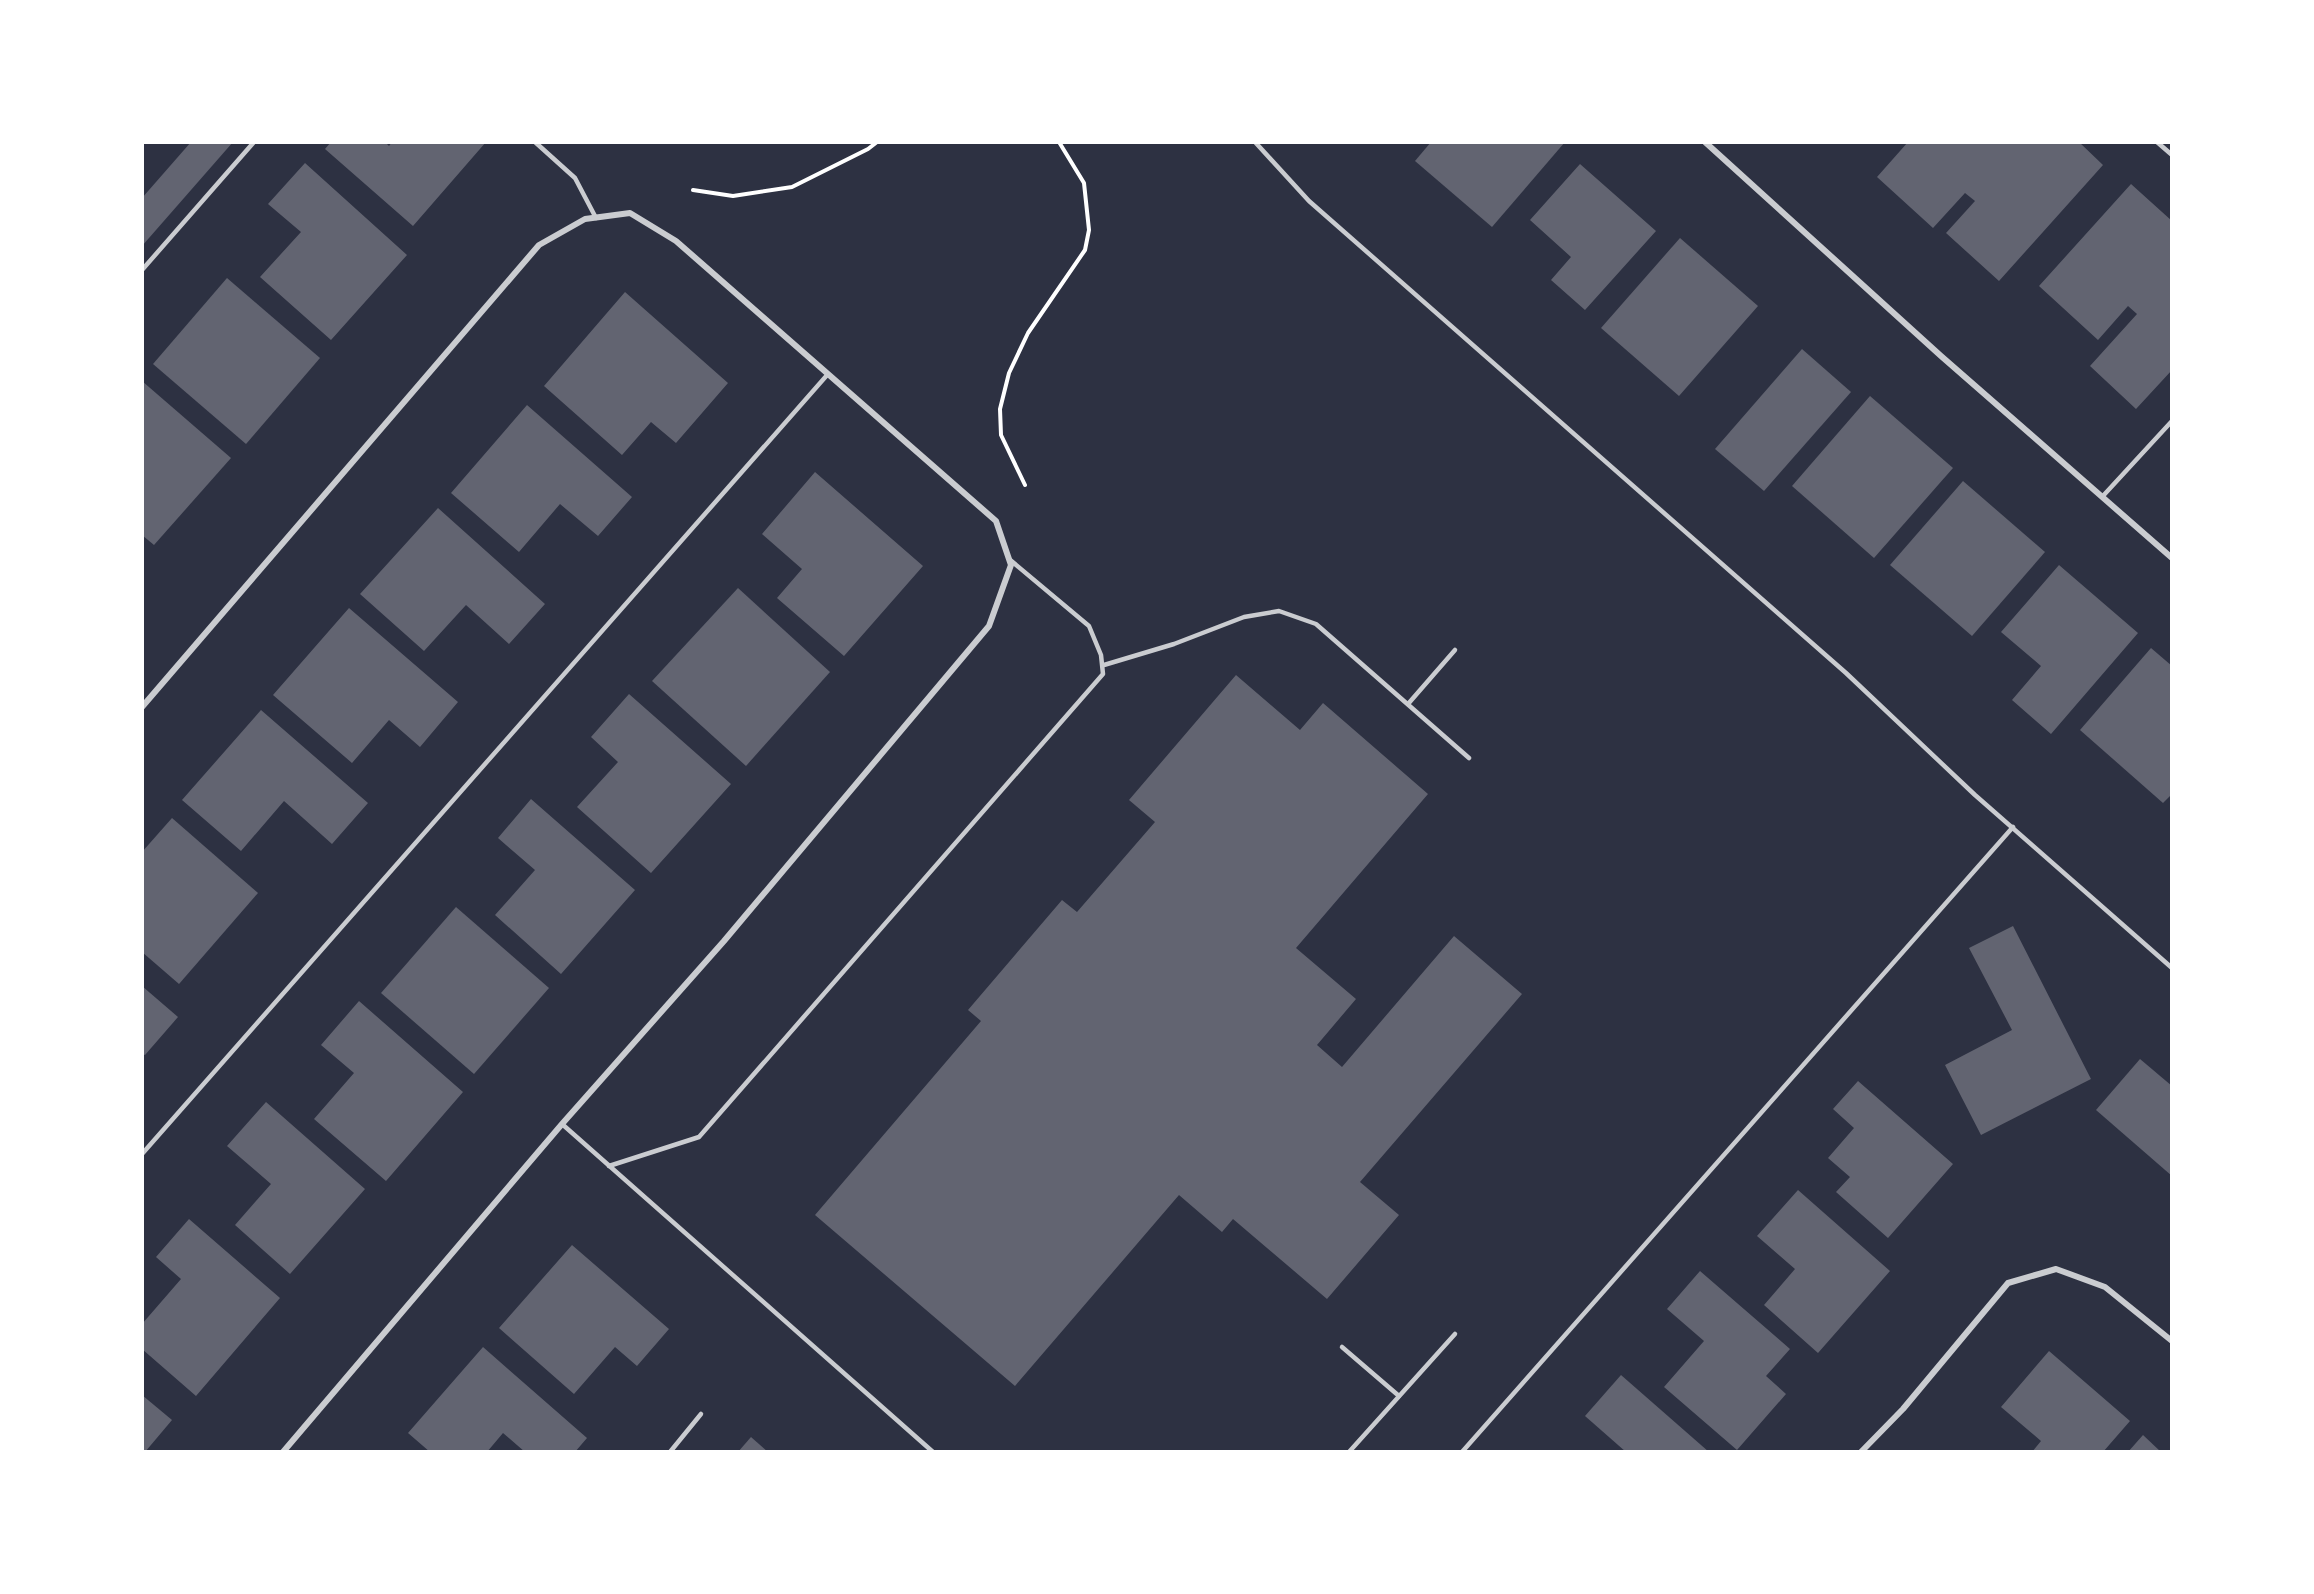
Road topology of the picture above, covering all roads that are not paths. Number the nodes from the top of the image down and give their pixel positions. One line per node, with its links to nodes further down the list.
1 (254, 142): 8 (lane)
2 (535, 142): 7 (lane)
3 (1255, 142): 19 (lane)
4 (1705, 142): 11 (street)
5 (2157, 142): 6 (lane)
6 (2172, 155)
7 (596, 218): 9 (street); 17 (street)
8 (142, 270)
9 (828, 374): 12 (street); 22 (lane)
10 (2172, 421): 11 (lane)
11 (2102, 497): 13 (street)
12 (1008, 558): 15 (lane); 21 (street)
13 (2172, 558)
14 (1455, 650): 16 (lane)
15 (1104, 665): 16 (lane); 23 (lane)
16 (1408, 704): 18 (lane)
17 (142, 707)
18 (1469, 758)
19 (2013, 827): 20 (lane); 33 (lane)
20 (2172, 968)
21 (562, 1124): 23 (lane); 29 (street)
22 (142, 1154)
23 (609, 1166): 31 (lane)
24 (1455, 1334): 27 (lane)
25 (2172, 1341): 34 (street)
26 (1342, 1347): 27 (lane)
27 (1399, 1396): 32 (lane)
28 (701, 1414): 30 (lane)
29 (283, 1452)
30 (670, 1452)
31 (933, 1452)
32 (1349, 1452)
33 (1462, 1452)
34 (1861, 1452)

